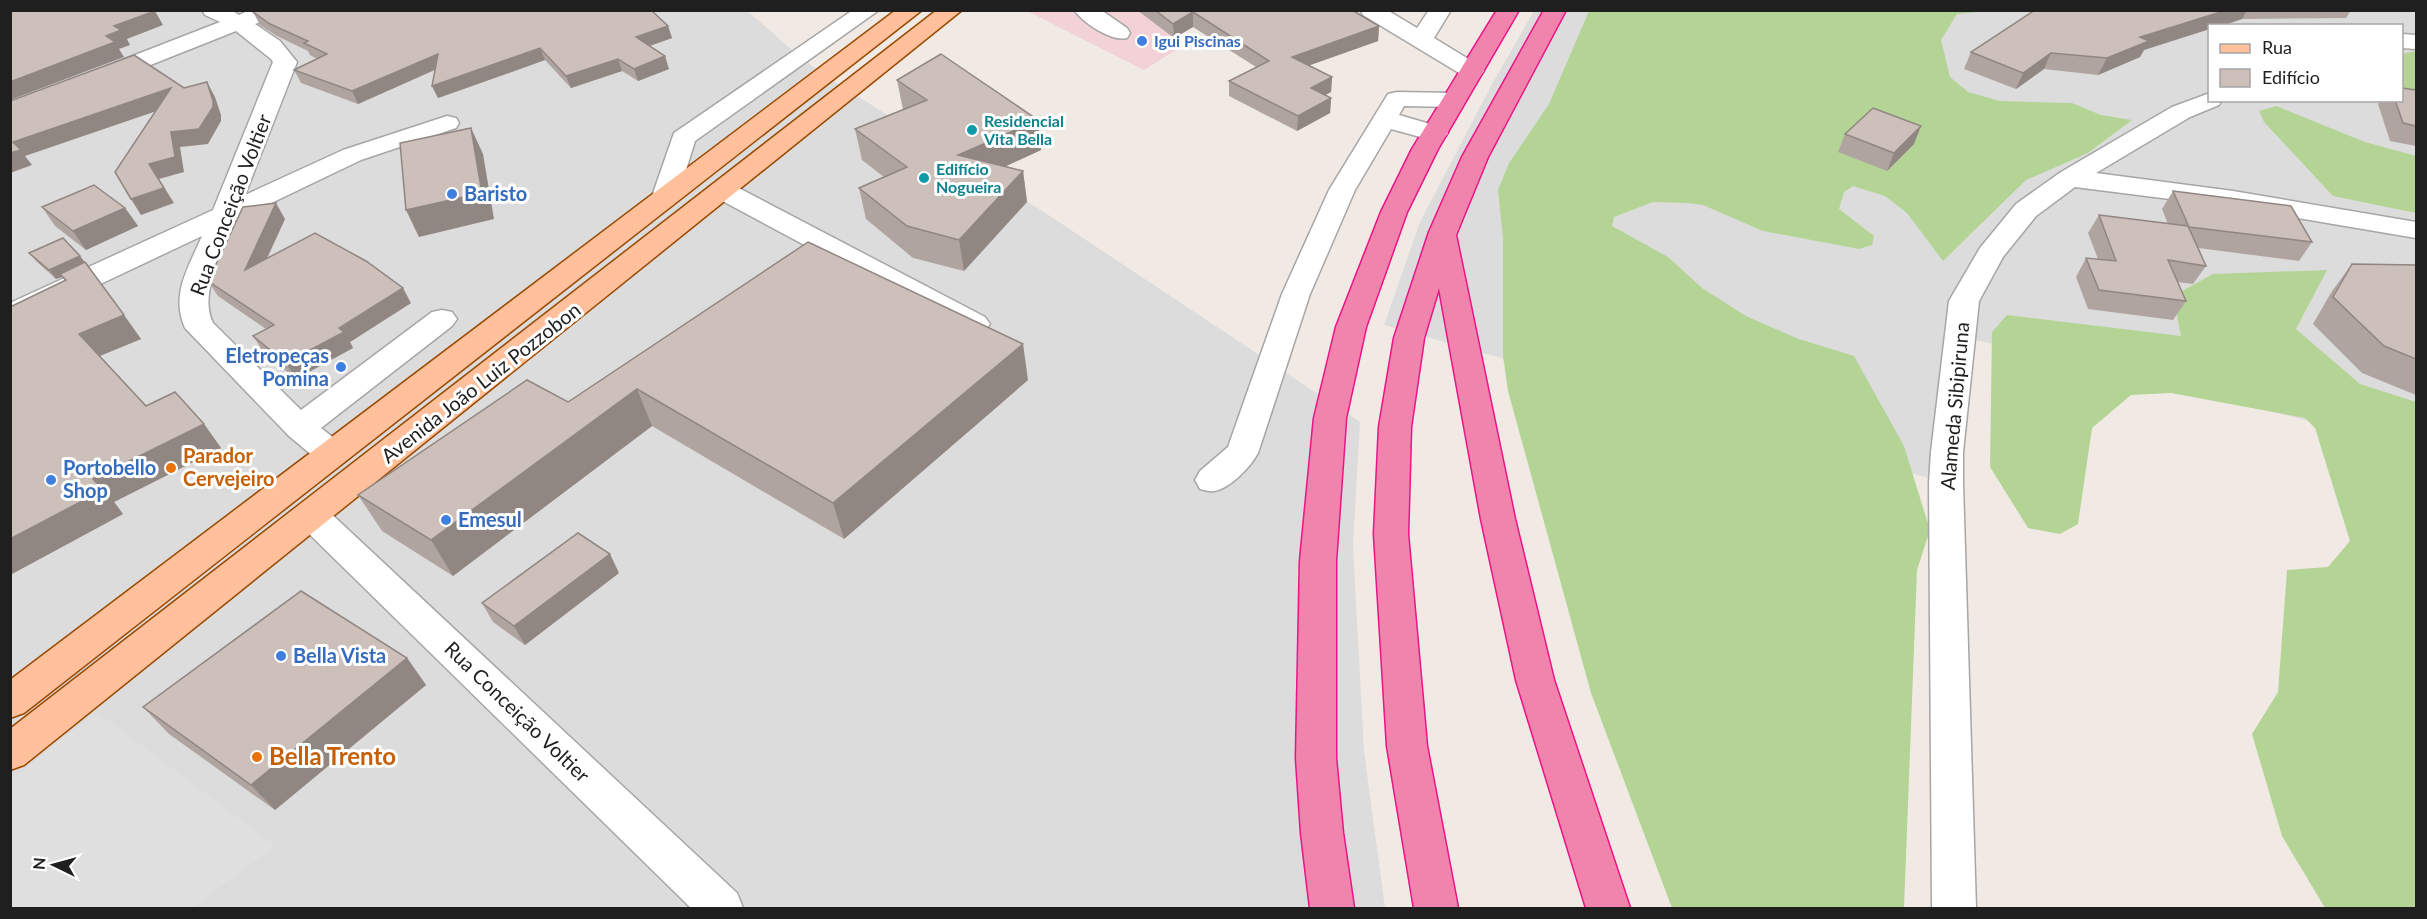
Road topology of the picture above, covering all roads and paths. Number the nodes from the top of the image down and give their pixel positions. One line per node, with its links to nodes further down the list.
1 (213, 10): 11 (street, Rua Conceição Voltier)
2 (271, 10): 11 (street)
3 (868, 10): 23 (street)
4 (911, 10): 23 (main road, Avenida João Luiz Pozzobon)
5 (951, 10): 22 (main road, Avenida João Luiz Pozzobon)
6 (1085, 10): 12 (street)
7 (1371, 10): 13 (street)
8 (1440, 10): 13 (street)
9 (1508, 10): 14 (highway)
10 (1555, 10): 26 (highway)
11 (238, 23): 15 (street); 24 (street, Rua Conceição Voltier)
12 (1119, 33)
13 (1421, 41): 14 (street)
14 (1472, 71): 16 (highway)
15 (87, 82)
16 (1453, 100): 18 (street); 20 (highway)
17 (2208, 101): 21 (street, Alameda Sibipiruna)
18 (1384, 119): 20 (street); 32 (street)
19 (447, 123): 24 (street)
20 (1434, 133): 36 (highway)
21 (2070, 178): 25 (street); 42 (street, Alameda Sibipiruna)
22 (724, 191): 29 (street); 33 (main road, Avenida João Luiz Pozzobon)
23 (664, 199): 31 (main road, Avenida João Luiz Pozzobon)
24 (225, 214): 27 (street); 30 (street, Rua Conceição Voltier)
25 (2416, 230)
26 (1443, 232): 40 (highway); 41 (highway)
27 (10, 315)
28 (442, 319): 30 (street)
29 (982, 328)
30 (300, 428): 31 (street, Rua Conceição Voltier)
31 (332, 454): 34 (main road, Avenida João Luiz Pozzobon)
32 (1212, 480)
33 (313, 516): 35 (main road, Avenida João Luiz Pozzobon); 37 (street, Rua Conceição Voltier)
34 (10, 702)
35 (10, 753)
36 (1322, 833): 38 (highway); 39 (highway)
37 (721, 909)
38 (1310, 909)
39 (1332, 909)
40 (1436, 909)
41 (1608, 909)
42 (1954, 909)

